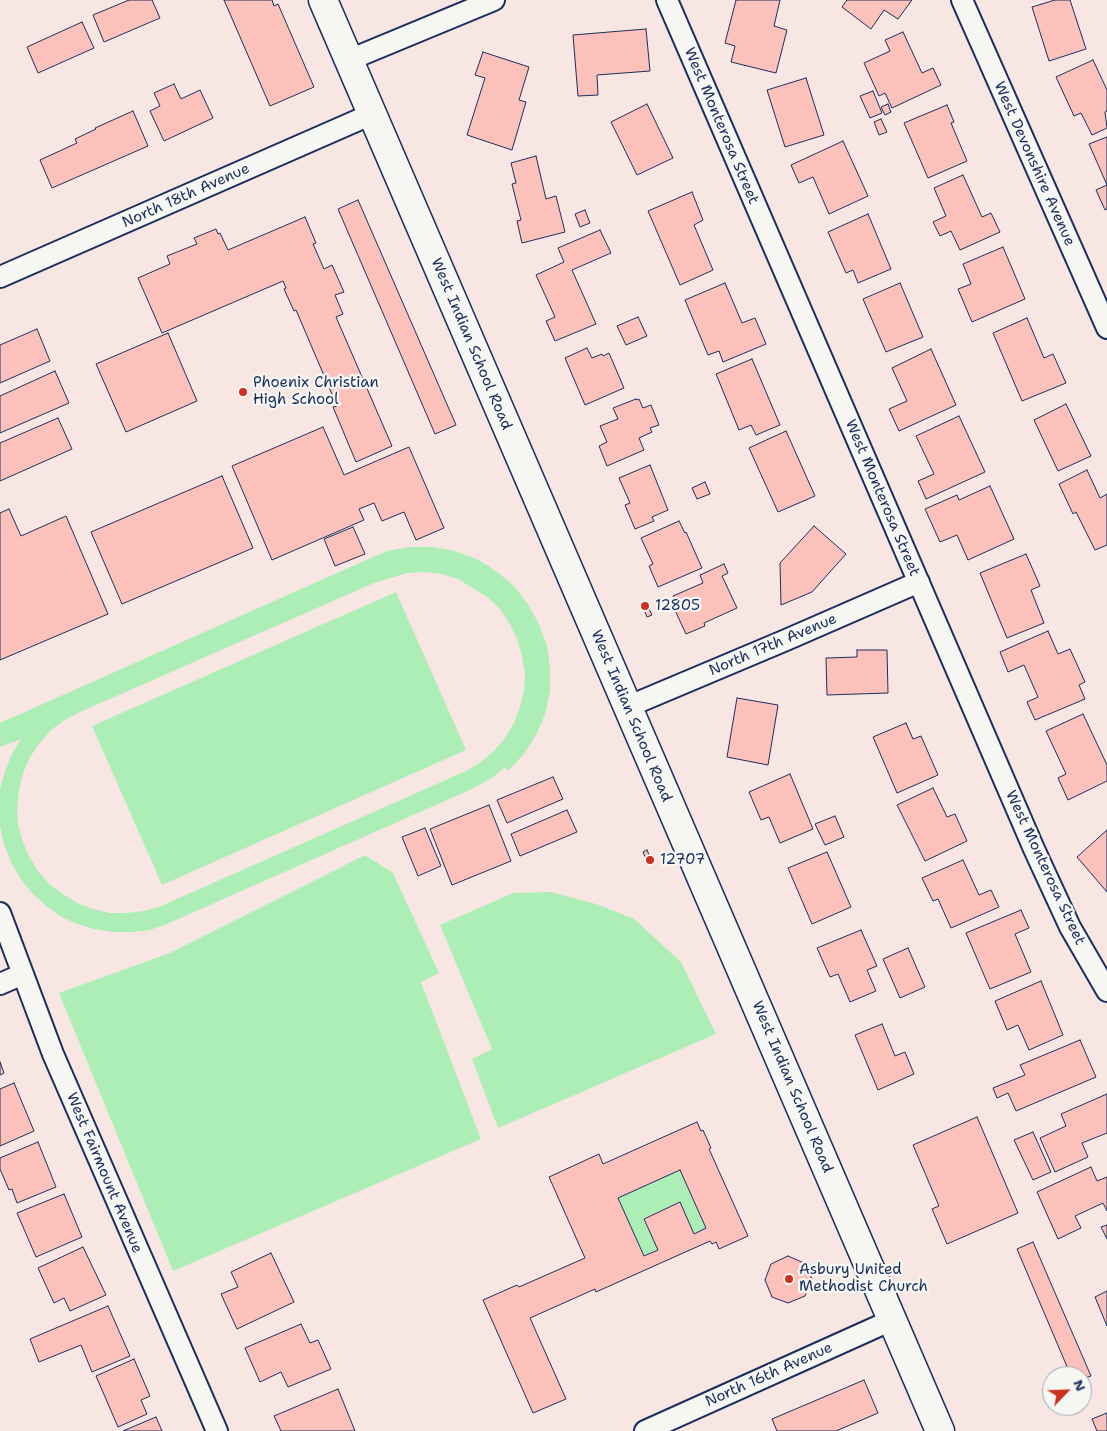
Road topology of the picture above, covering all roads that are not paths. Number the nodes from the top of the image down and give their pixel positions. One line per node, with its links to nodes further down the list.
1 (323, 0): 5 (main road, West Indian School Road)
2 (494, 0): 5 (street)
3 (667, 0): 9 (street, West Monterosa Street)
4 (962, 0): 8 (street, West Devonshire Avenue)
5 (349, 60): 6 (main road, West Indian School Road)
6 (372, 114): 7 (street, North 18th Avenue); 10 (main road, West Indian School Road)
7 (0, 277)
8 (1107, 328)
9 (919, 582): 10 (street, North 17th Avenue); 14 (street, West Monterosa Street)
10 (627, 707): 15 (main road, West Indian School Road)
11 (0, 913): 12 (street, West Fairmount Avenue)
12 (23, 974): 13 (street); 16 (street, West Fairmount Avenue)
13 (0, 984)
14 (1107, 991)
15 (892, 1320): 17 (street, North 16th Avenue); 18 (main road, West Indian School Road)
16 (217, 1431)
17 (645, 1431)
18 (940, 1431)

